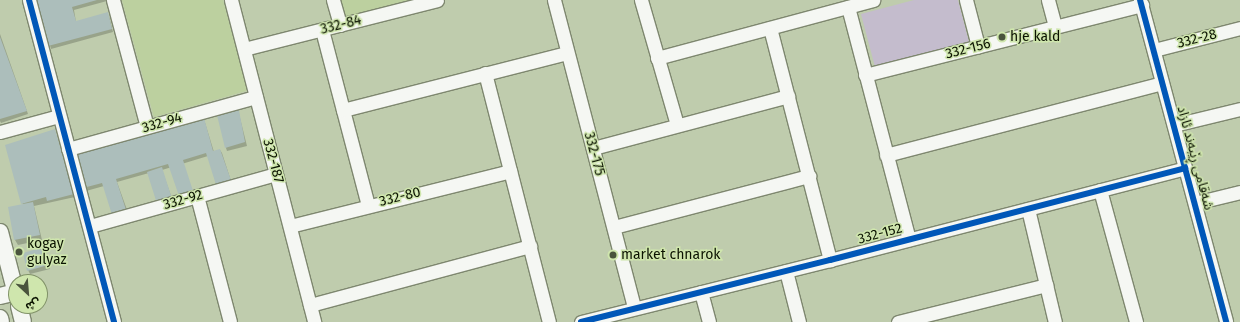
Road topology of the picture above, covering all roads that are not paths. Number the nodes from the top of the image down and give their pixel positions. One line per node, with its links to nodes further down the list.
1 (29, 0): 30 (street)
2 (113, 0): 33 (street)
3 (231, 0): 19 (street, 332-187)
4 (333, 0): 13 (street)
5 (437, 0): 13 (street, 332-84)
6 (554, 0): 21 (street, 332-175)
7 (641, 0): 22 (street)
8 (873, 0): 12 (street)
9 (966, 0): 18 (street)
10 (1048, 0): 14 (street)
11 (1141, 3): 14 (street, 332-156); 20 (street, شەقامی ڕێبەند ئازاد)
12 (848, 7): 15 (street); 24 (street)
13 (340, 25): 17 (street, 332-84)
14 (1055, 27): 18 (street, 332-156)
15 (770, 28): 22 (street); 26 (street)
16 (1240, 28): 20 (street, 332-28)
17 (322, 30): 19 (street, 332-84); 29 (street)
18 (978, 46): 24 (street, 332-156)
19 (244, 48): 27 (street, 332-187)
20 (1154, 50): 25 (street, شەقامی ڕێبەند ئازاد)
21 (567, 53): 23 (street); 35 (street, 332-175)
22 (657, 58): 31 (street)
23 (485, 73): 29 (street); 39 (street)
24 (865, 75): 37 (street)
25 (1162, 83): 32 (street, شەقامی ڕێبەند ئازاد); 37 (street)
26 (788, 96): 31 (street); 41 (street)
27 (256, 97): 33 (street, 332-94); 40 (street, 332-187)
28 (1240, 109): 32 (street)
29 (343, 110): 46 (street)
30 (59, 116): 34 (street); 36 (street)
31 (677, 125): 35 (street)
32 (1174, 126): 38 (street, شەقامی ڕێبەند ئازاد)
33 (147, 127): 36 (street, 332-94)
34 (0, 132)
35 (593, 148): 50 (street, 332-175)
36 (68, 149): 48 (street)
37 (886, 155): 52 (street)
38 (1185, 168): 42 (street, 332-152); 45 (street, شەقامی ڕێبەند ئازاد)
39 (510, 171): 46 (street, 332-80); 53 (street)
40 (276, 174): 44 (street, 332-92); 49 (street, 332-187)
41 (809, 176): 50 (street); 54 (street)
42 (1100, 190): 47 (street, 332-152); 72 (street)
43 (1240, 192): 45 (street)
44 (197, 196): 48 (street, 332-92); 64 (street)
45 (1195, 203): 73 (street, شەقامی ڕێبەند ئازاد)
46 (368, 205): 49 (street, 332-80)
47 (1028, 209): 52 (street, 332-152); 57 (street)
48 (90, 226): 63 (street)
49 (290, 226): 59 (street, 332-187)
50 (614, 227): 60 (street, 332-175)
51 (0, 232): 56 (main road)
52 (909, 239): 54 (street, 332-152)
53 (530, 246): 59 (street); 66 (street)
54 (830, 260): 55 (street, 332-152)
55 (786, 271): 58 (street, 332-152); 69 (street)
56 (11, 274)
57 (1046, 285): 70 (street); 71 (street)
58 (702, 292): 60 (street, 332-152); 68 (street)
59 (310, 305): 65 (street, 332-187)
60 (634, 308): 67 (street, 332-152)
61 (0, 318): 62 (main road)
62 (1, 322)
63 (114, 322)
64 (230, 322)
65 (314, 322)
66 (549, 322)
67 (581, 322)
68 (709, 322)
69 (798, 322)
70 (898, 322)
71 (1055, 322)
72 (1136, 322)
73 (1226, 322)

